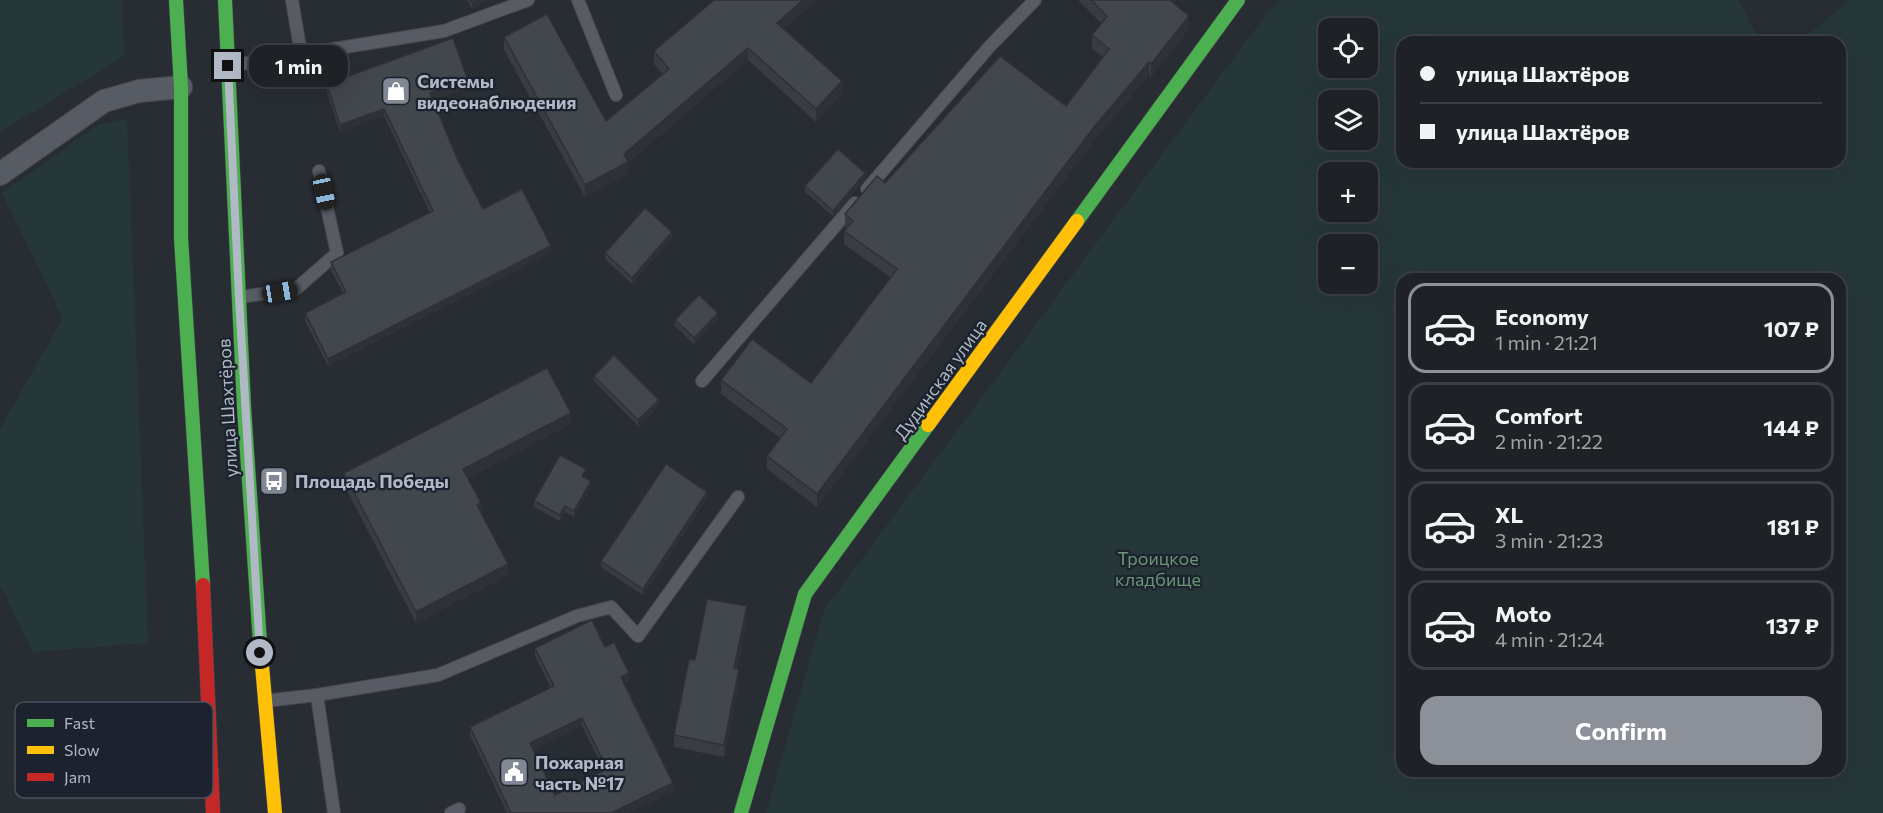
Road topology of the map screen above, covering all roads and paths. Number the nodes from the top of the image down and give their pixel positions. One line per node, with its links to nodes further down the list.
1 (176, 0): 10 (main road, улица Шахтёров)
2 (225, 0): 9 (main road, улица Шахтёров)
3 (292, 0): 8 (lane)
4 (528, 0): 8 (lane)
5 (578, 0): 11 (lane)
6 (1035, 0): 15 (lane)
7 (1238, 0): 24 (main road, Дудинская улица)
8 (301, 54): 9 (lane)
9 (228, 66): 14 (main road, улица Шахтёров)
10 (181, 87): 13 (street); 19 (main road, улица Шахтёров)
11 (616, 95)
12 (319, 171): 14 (lane)
13 (0, 174)
14 (239, 298): 18 (main road, улица Шахтёров)
15 (702, 381)
16 (738, 497): 17 (lane)
17 (317, 694): 18 (lane); 23 (lane)
18 (263, 701): 22 (main road, улица Шахтёров)
19 (208, 702)
20 (212, 798): 21 (main road, улица Шахтёров)
21 (213, 813)
22 (275, 813)
23 (334, 813)
24 (741, 813)

